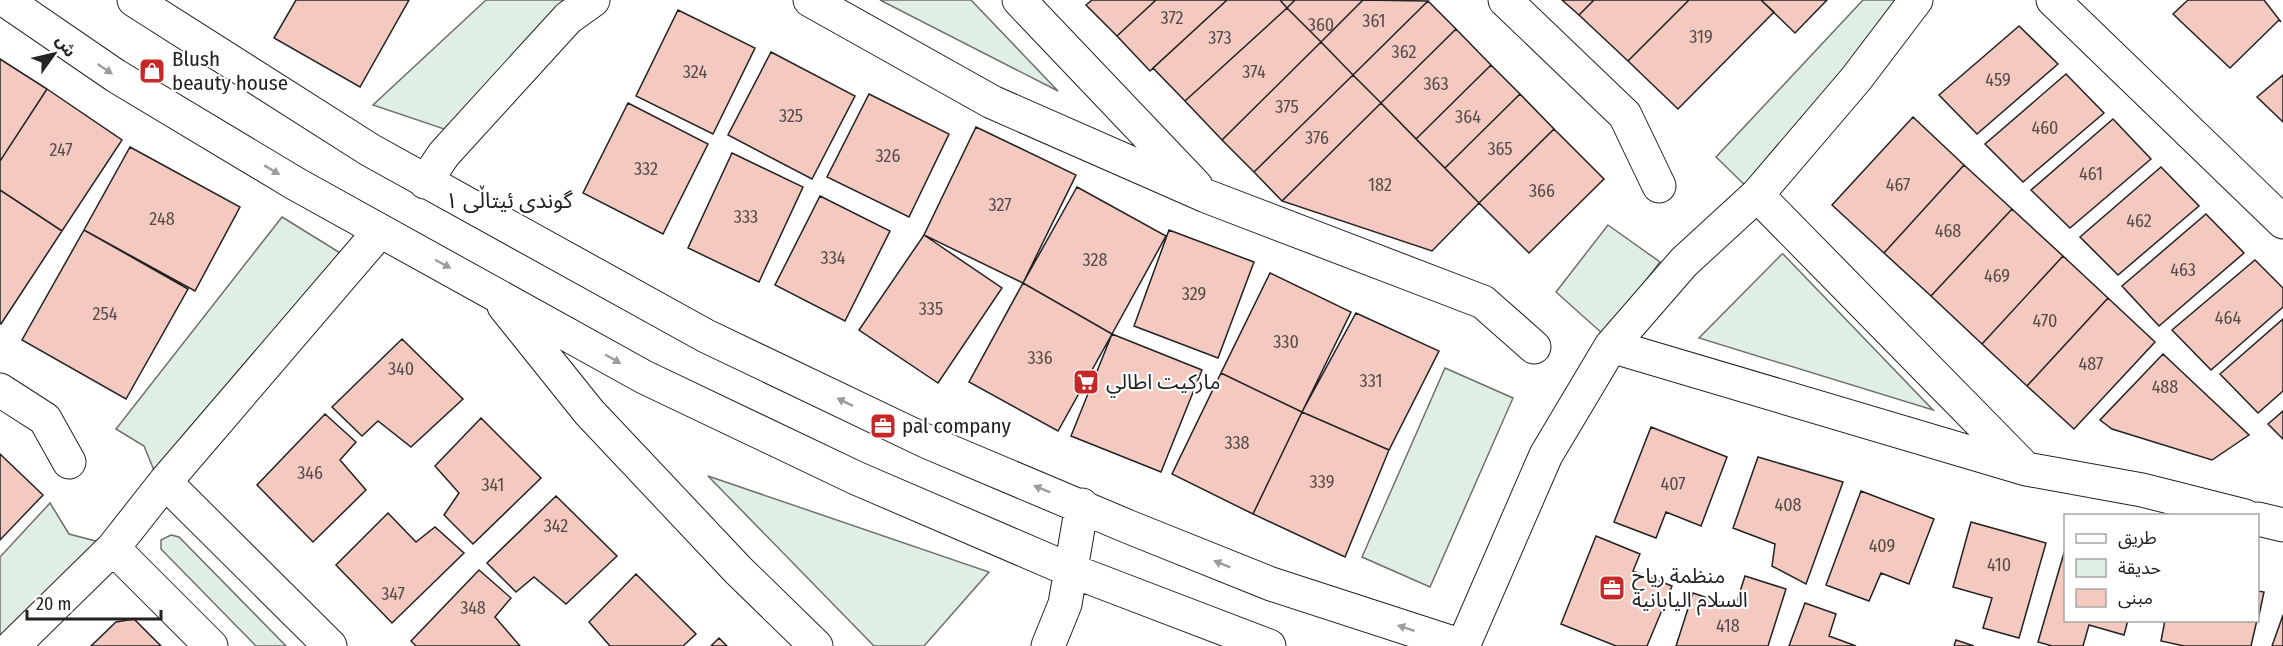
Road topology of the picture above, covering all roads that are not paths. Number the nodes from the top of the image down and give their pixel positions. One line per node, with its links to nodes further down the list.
1 (5, 0): 14 (street, one-way to 14)
2 (134, 0): 9 (street)
3 (593, 0): 9 (street)
4 (810, 0): 12 (street)
5 (1019, 0): 12 (street)
6 (1505, 0): 10 (street)
7 (1916, 0): 11 (street)
8 (2053, 0): 13 (street)
9 (425, 182): 22 (street, one-way to 9)
10 (1659, 186)
11 (1757, 195): 17 (street); 20 (street)
12 (1206, 196): 16 (street)
13 (2283, 222)
14 (380, 231): 15 (street, one-way to 15); 21 (street)
15 (491, 290): 27 (street, one-way to 27); 32 (street)
16 (1534, 346)
17 (1611, 346): 20 (street); 35 (street)
18 (0, 390): 19 (street)
19 (69, 462)
20 (2026, 469): 23 (street)
21 (165, 482): 26 (street); 31 (street)
22 (1082, 505): 27 (street); 35 (street, one-way to 22)
23 (2237, 514)
24 (2259, 519): 25 (street)
25 (2283, 525)
26 (113, 548): 29 (street); 30 (street)
27 (1070, 570): 28 (street); 33 (street)
28 (1211, 635): 34 (street)
29 (13, 646)
30 (211, 646)
31 (330, 646)
32 (816, 646)
33 (1048, 646)
34 (1269, 646)
35 (1462, 646)

